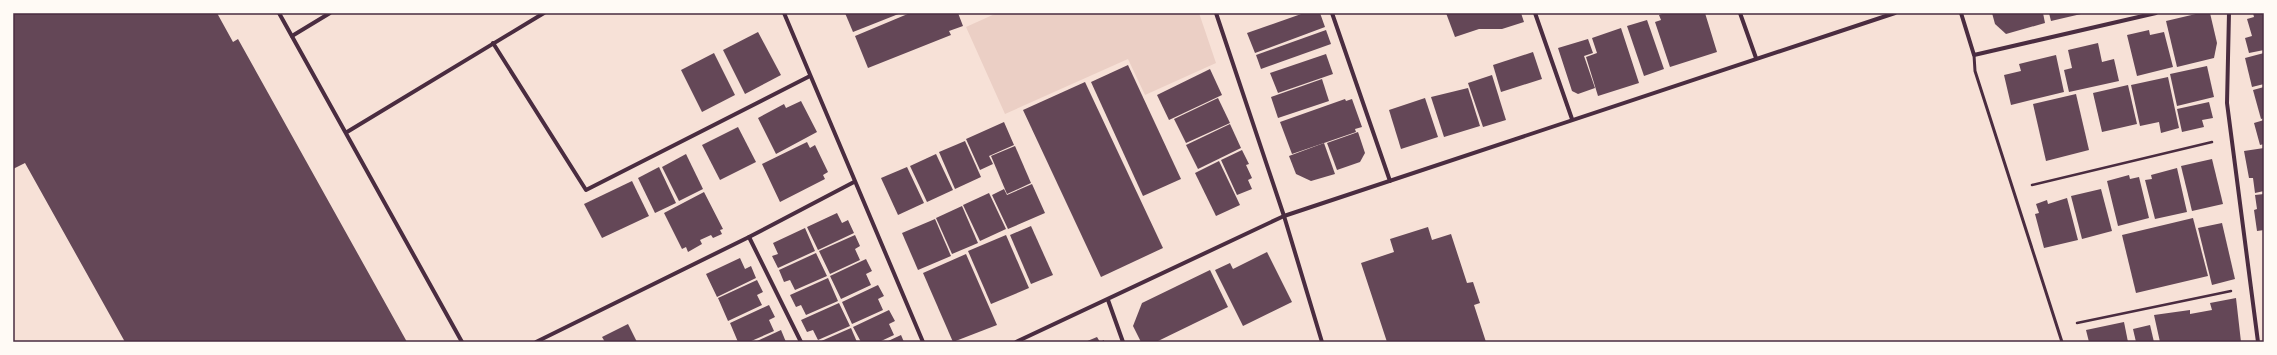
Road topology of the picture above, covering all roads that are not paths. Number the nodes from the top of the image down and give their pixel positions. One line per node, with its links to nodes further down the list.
1 (279, 13): 13 (street)
2 (330, 13): 13 (street)
3 (544, 13): 14 (street)
4 (784, 13): 17 (street)
5 (1216, 13): 22 (street)
6 (1332, 13): 20 (street)
7 (1535, 13): 18 (street)
8 (1740, 13): 16 (street)
9 (1895, 13): 16 (street)
10 (1961, 13): 15 (street)
11 (2156, 13): 15 (street)
12 (2229, 13): 33 (street)
13 (292, 36): 19 (street)
14 (493, 43): 17 (street); 19 (street)
15 (1974, 55): 32 (lane)
16 (1756, 58): 18 (street)
17 (810, 76): 21 (street)
18 (1572, 119): 20 (street)
19 (347, 132): 25 (street)
20 (1390, 181): 22 (street)
21 (854, 182): 23 (street); 28 (street)
22 (1284, 216): 24 (street); 31 (street)
23 (749, 237): 26 (street); 27 (street)
24 (1108, 300): 29 (street); 30 (street)
25 (462, 342)
26 (536, 342)
27 (801, 342)
28 (923, 342)
29 (1016, 342)
30 (1123, 342)
31 (1322, 342)
32 (2062, 342)
33 (2258, 342)

